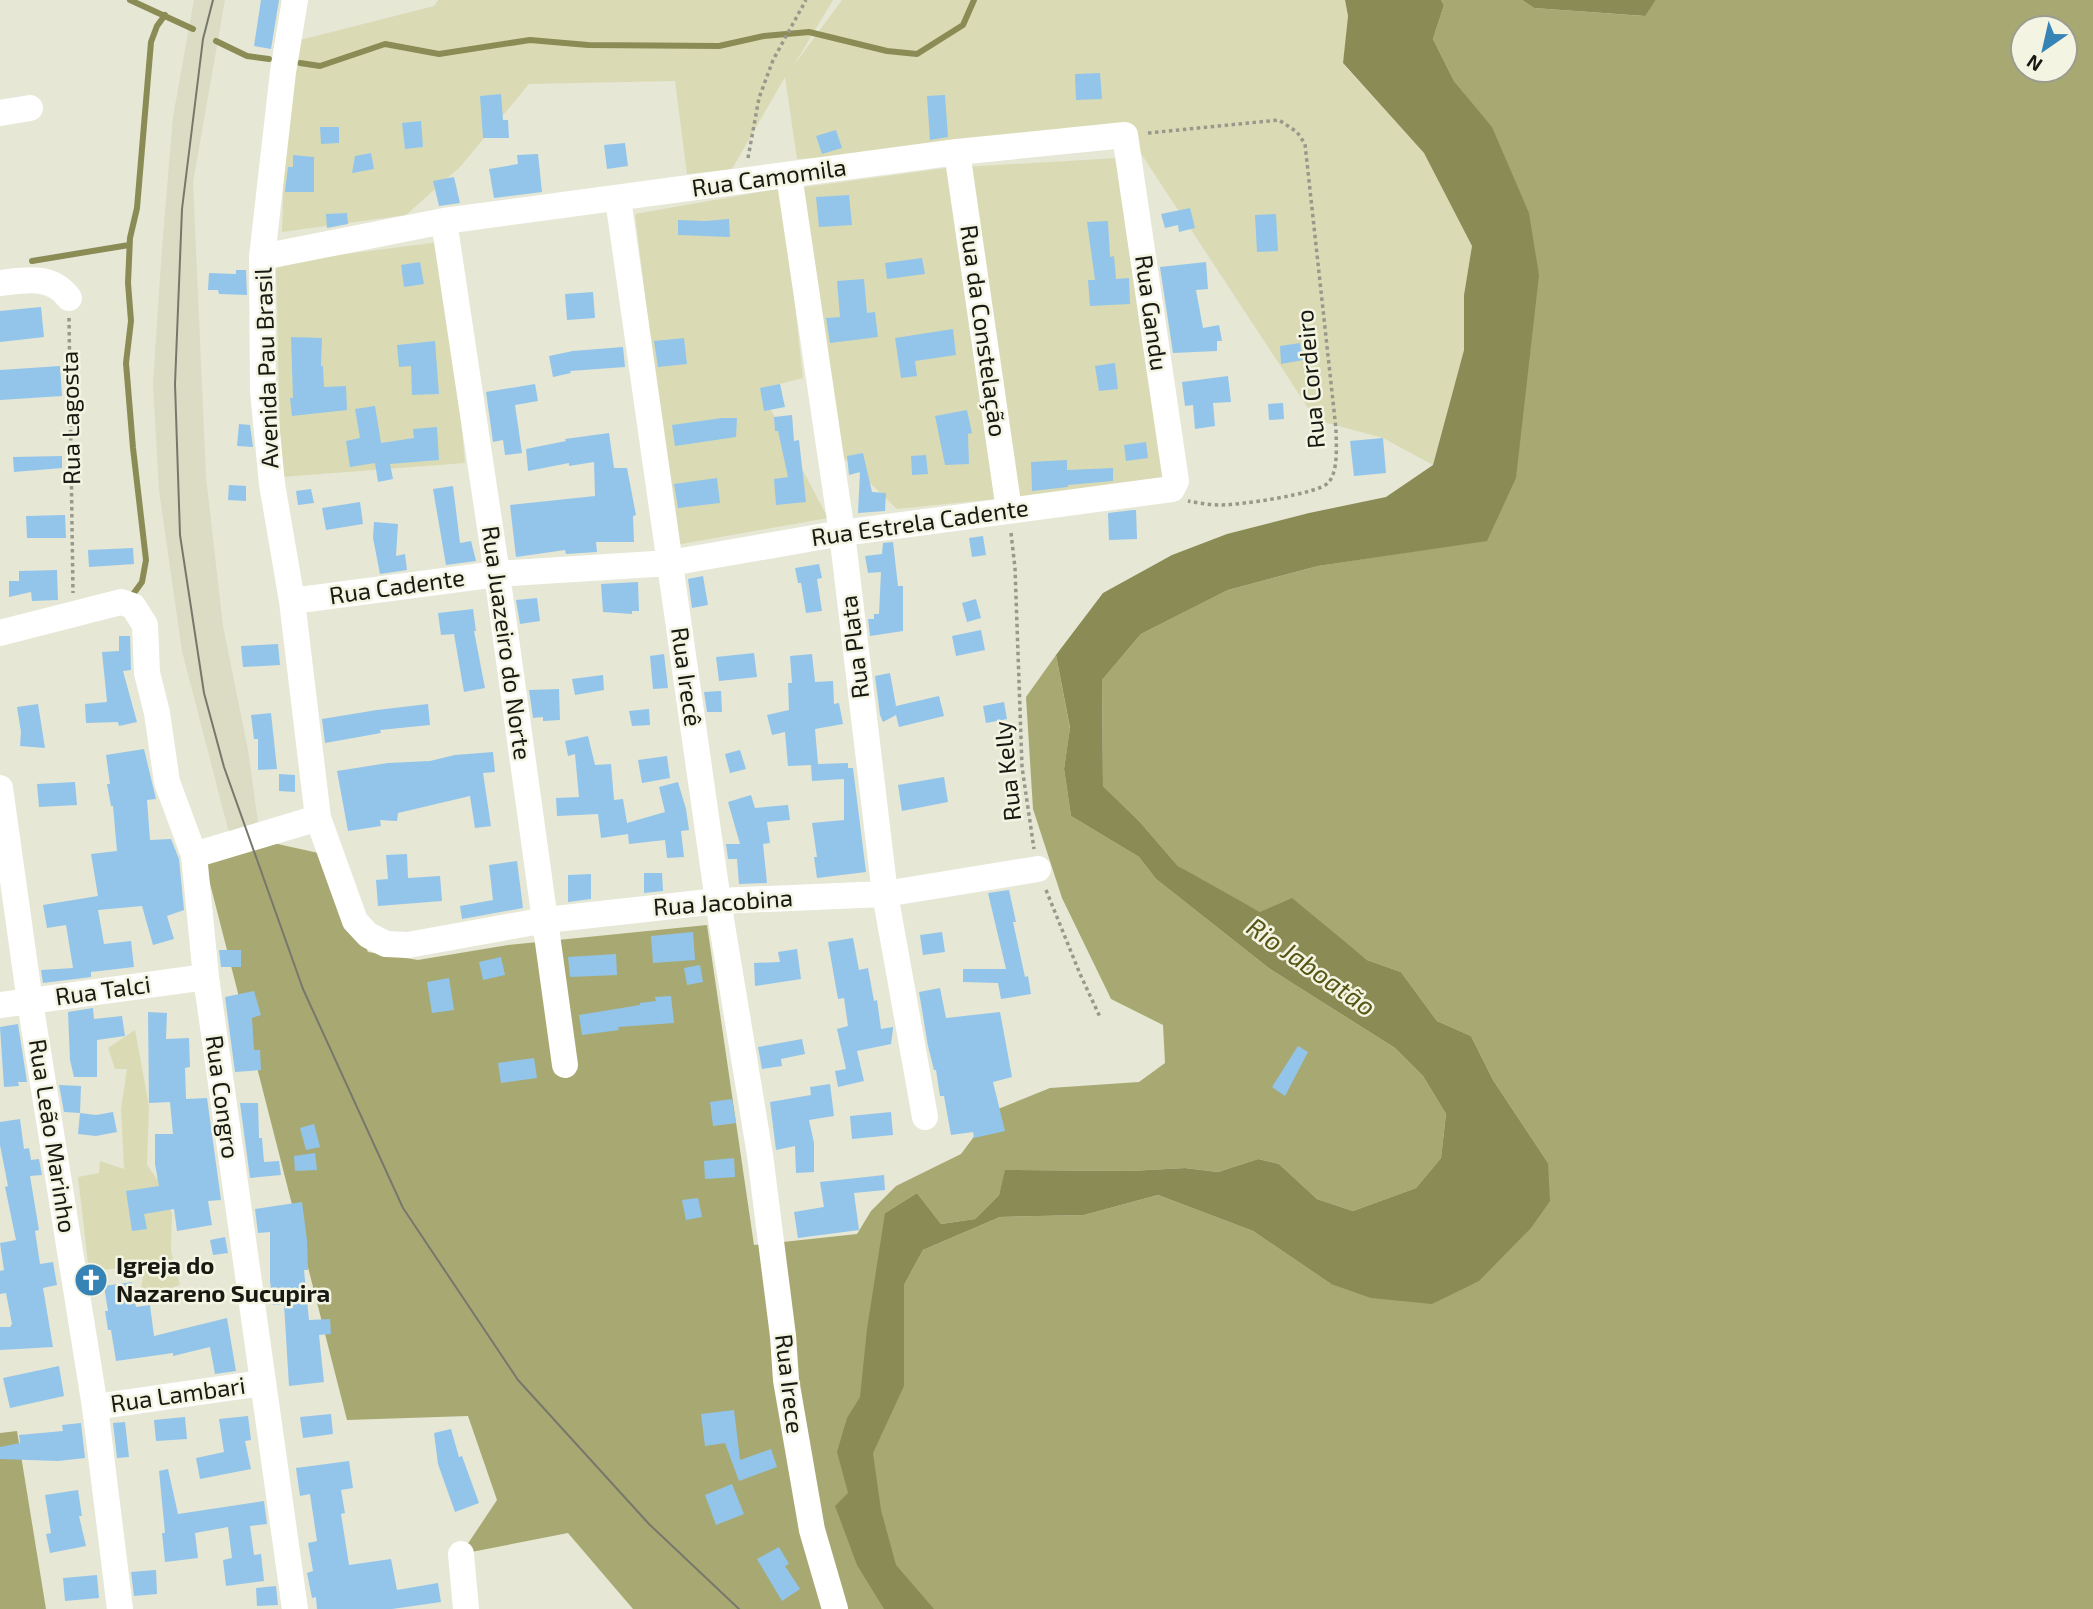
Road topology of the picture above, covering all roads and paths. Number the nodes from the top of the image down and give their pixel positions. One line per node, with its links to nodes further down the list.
1 (295, 0): 11 (street, Avenida Pau Brasil)
2 (806, 0): 8 (path)
3 (30, 108): 4 (street)
4 (0, 113)
5 (1125, 135): 6 (street, Rua Camomila); 14 (street, Rua Gandu); 14 (path, Rua Cordeiro)
6 (957, 152): 7 (street, Rua Camomila); 15 (street, Rua da Constelação)
7 (789, 176): 8 (street, Rua Camomila); 16 (street, Rua Plata)
8 (743, 180): 9 (street, Rua Camomila)
9 (618, 198): 10 (street, Rua Camomila); 17 (street, Rua Irecê)
10 (444, 221): 11 (street, Rua Camomila); 18 (street, Rua Juazeiro do Norte)
11 (262, 257): 19 (street, Avenida Pau Brasil)
12 (0, 284): 13 (street)
13 (69, 298): 20 (path, Rua Lagosta)
14 (1171, 489): 15 (street, Rua Estrela Cadente)
15 (1009, 510): 16 (street, Rua Estrela Cadente); 25 (path, Rua Kelly)
16 (842, 533): 17 (street, Rua Estrela Cadente); 26 (street, Rua Plata)
17 (670, 563): 18 (street, Rua Cadente); 27 (street, Rua Irecê)
18 (497, 574): 19 (street, Rua Cadente); 28 (street, Rua Juazeiro do Norte)
19 (292, 601): 23 (street, Avenida Pau Brasil)
20 (74, 613): 21 (street); 24 (street, Rua Congro)
21 (0, 634)
22 (0, 788): 31 (street, Rua Leão Marinho)
23 (318, 818): 24 (street); 29 (street, Avenida Pau Brasil)
24 (194, 855): 30 (street, Rua Congro)
25 (1038, 869): 26 (street, Rua Jacobina); 33 (path, Rua Kelly)
26 (885, 894): 27 (street, Rua Jacobina); 35 (street, Rua Plata)
27 (718, 901): 28 (street, Rua Jacobina); 36 (street, Rua Irecê)
28 (546, 920): 29 (street, Rua Jacobina); 34 (street, Rua Juazeiro do Norte)
29 (408, 945)
30 (206, 977): 31 (street, Rua Talci); 37 (street, Rua Congro)
31 (30, 1002): 32 (street, Rua Talci); 38 (street, Rua Leão Marinho)
32 (0, 1005)
33 (1100, 1017)
34 (565, 1065)
35 (925, 1117)
36 (760, 1156): 43 (street, Rua Irece)
37 (262, 1383): 38 (street, Rua Lambari); 41 (street, Rua Congro)
38 (95, 1407): 40 (street, Rua Leão Marinho)
39 (461, 1554): 42 (street)
40 (120, 1609)
41 (295, 1609)
42 (466, 1609)
43 (835, 1609)

